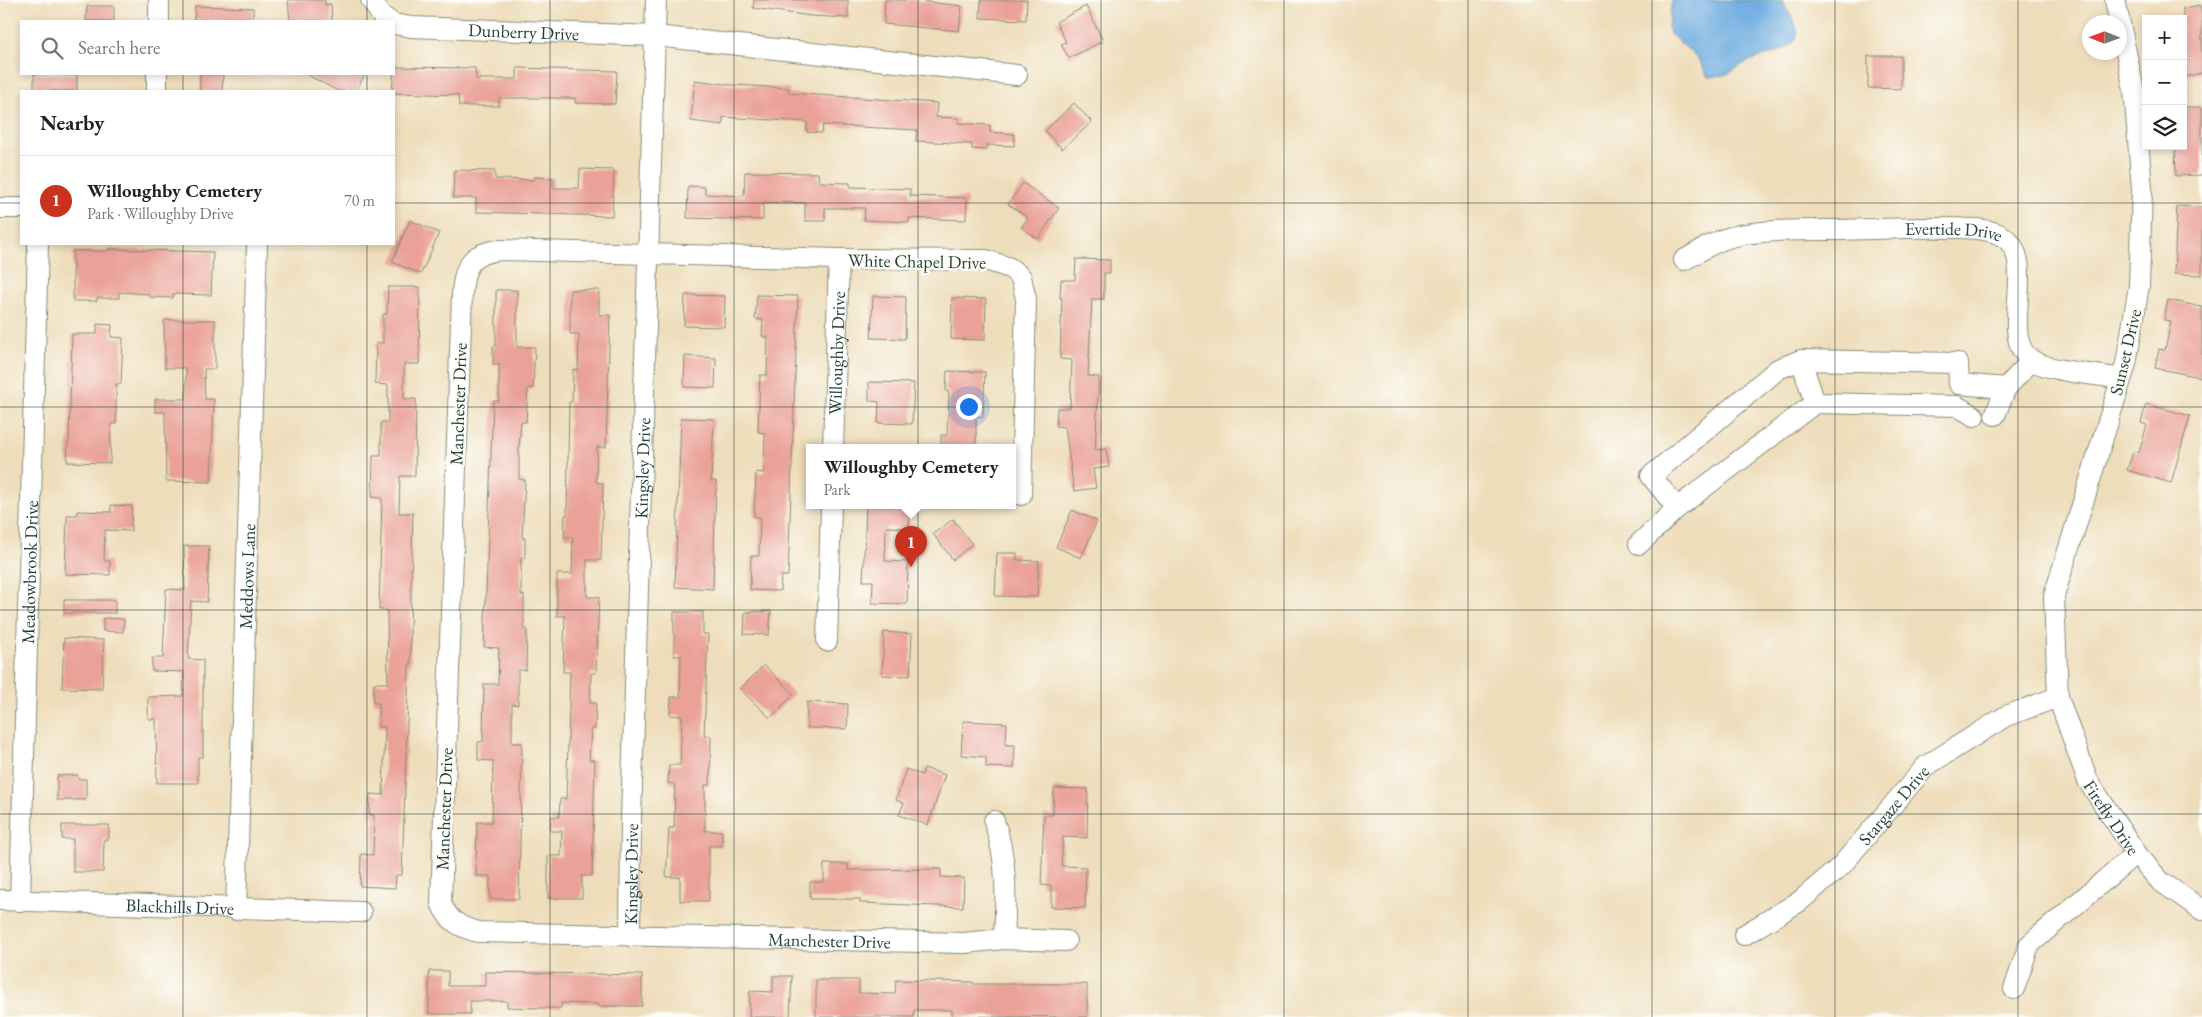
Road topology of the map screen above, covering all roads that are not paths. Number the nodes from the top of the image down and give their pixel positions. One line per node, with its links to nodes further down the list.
1 (159, 0): 5 (street)
2 (371, 0): 6 (street)
3 (656, 0): 8 (street, Kingsley Drive)
4 (2115, 0): 21 (street, Sunset Drive)
5 (159, 20)
6 (388, 20)
7 (395, 24): 8 (street, Dunberry Drive)
8 (655, 36): 10 (street); 16 (street, Kingsley Drive)
9 (157, 75): 11 (street)
10 (1018, 75)
11 (157, 90)
12 (0, 208): 13 (street)
13 (20, 208)
14 (38, 245): 36 (street, Meadowbrook Drive)
15 (257, 245): 37 (street, Meddows Lane)
16 (649, 254): 17 (street, White Chapel Drive); 41 (street, Kingsley Drive); 41 (street, Manchester Drive)
17 (839, 259): 26 (street, Willoughby Drive); 27 (street, White Chapel Drive)
18 (1684, 260): 20 (street, Evertide Drive)
19 (1801, 360): 22 (street); 24 (street); 28 (street)
20 (2032, 360): 21 (street); 23 (street)
21 (2121, 379): 32 (street, Sunset Drive)
22 (1959, 384): 23 (street); 24 (street)
23 (2006, 388): 25 (street)
24 (1816, 403): 28 (street)
25 (1995, 416)
26 (833, 444)
27 (1020, 495)
28 (1676, 508): 30 (street)
29 (831, 509): 31 (street)
30 (1639, 544)
31 (827, 641)
32 (2058, 697): 34 (street, Firefly Drive); 40 (street, Stargaze Drive)
33 (994, 821): 42 (street)
34 (2136, 853): 38 (street, Firefly Drive); 44 (street)
35 (0, 900): 36 (street, Blackhills Drive)
36 (20, 901): 37 (street, Blackhills Drive)
37 (236, 910): 39 (street, Blackhills Drive)
38 (2202, 910)
39 (361, 912)
40 (1744, 935)
41 (630, 936): 42 (street, Manchester Drive)
42 (1004, 939): 43 (street, Manchester Drive)
43 (1066, 941)
44 (2014, 989)

